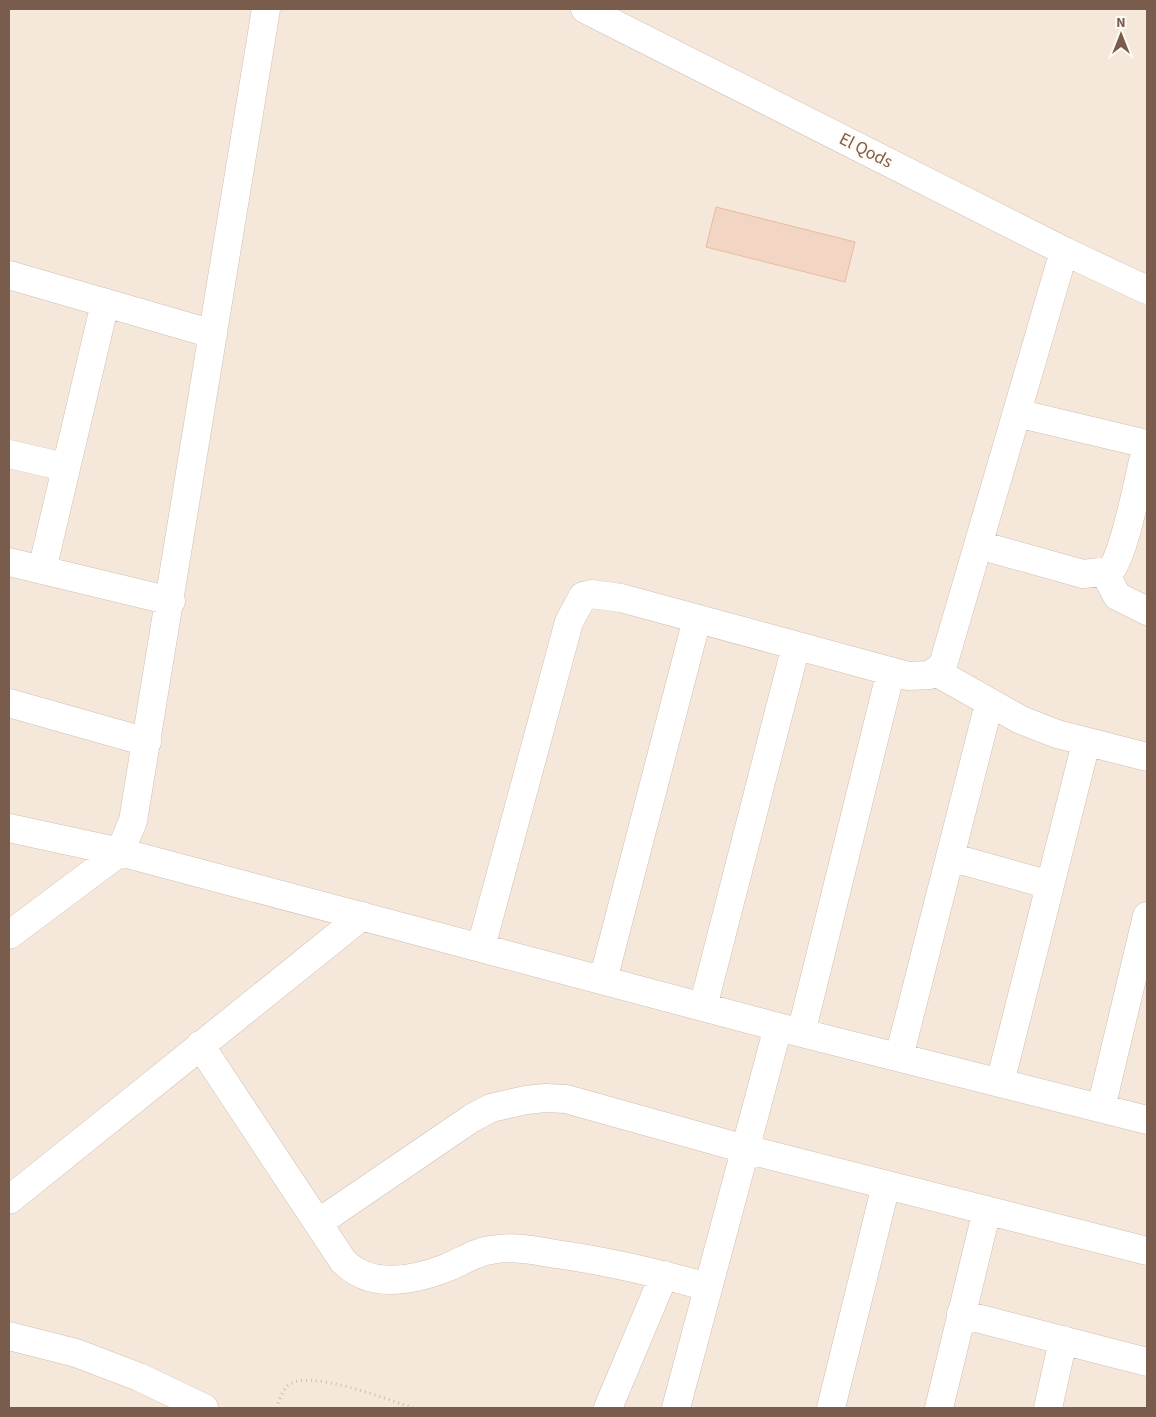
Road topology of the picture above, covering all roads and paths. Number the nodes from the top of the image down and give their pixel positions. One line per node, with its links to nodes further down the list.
1 (266, 9): 7 (street)
2 (586, 9): 3 (street, El Qods)
3 (1064, 251): 5 (street, El Qods); 8 (street)
4 (9, 276): 6 (street)
5 (1147, 290)
6 (105, 303): 7 (street); 11 (street)
7 (213, 334): 16 (street)
8 (1017, 413): 9 (street); 12 (street)
9 (1147, 444): 15 (street)
10 (9, 454): 11 (street)
11 (66, 467): 14 (street)
12 (979, 545): 15 (street); 21 (street)
13 (9, 562): 14 (street)
14 (42, 570): 16 (street)
15 (1105, 573): 17 (street)
16 (171, 601): 24 (street)
17 (1147, 610)
18 (697, 618): 19 (street); 34 (street); 35 (street)
19 (796, 646): 20 (street); 36 (street)
20 (890, 671): 21 (street); 37 (street)
21 (936, 672): 23 (street)
22 (9, 703): 24 (street)
23 (989, 704): 25 (street); 29 (street)
24 (147, 742): 28 (street)
25 (1086, 743): 26 (street); 30 (street)
26 (1147, 757)
27 (9, 828): 28 (street)
28 (120, 852): 31 (street); 33 (street)
29 (950, 857): 30 (street); 39 (street)
30 (1050, 885): 40 (street)
31 (362, 916): 34 (street); 38 (street)
32 (1147, 916): 41 (street)
33 (9, 935)
34 (481, 947): 35 (street)
35 (603, 980): 36 (street)
36 (703, 1007): 37 (street)
37 (790, 1030): 39 (street); 43 (street)
38 (200, 1045): 45 (street); 47 (street)
39 (898, 1058): 40 (street)
40 (1000, 1083): 41 (street)
41 (1101, 1108): 42 (street)
42 (1147, 1120)
43 (745, 1149): 44 (street); 47 (street); 50 (street)
44 (886, 1185): 46 (street); 60 (street)
45 (11, 1194)
46 (987, 1210): 48 (street); 51 (street)
47 (318, 1223): 49 (street)
48 (1147, 1251)
49 (664, 1275): 50 (street); 58 (street)
50 (708, 1287): 59 (street)
51 (962, 1314): 53 (street); 61 (street)
52 (9, 1336): 55 (street)
53 (1064, 1340): 54 (street); 62 (street)
54 (1147, 1362)
55 (204, 1408)
56 (276, 1408): 57 (path)
57 (414, 1408)
58 (608, 1408)
59 (676, 1408)
60 (831, 1408)
61 (939, 1408)
62 (1048, 1408)

